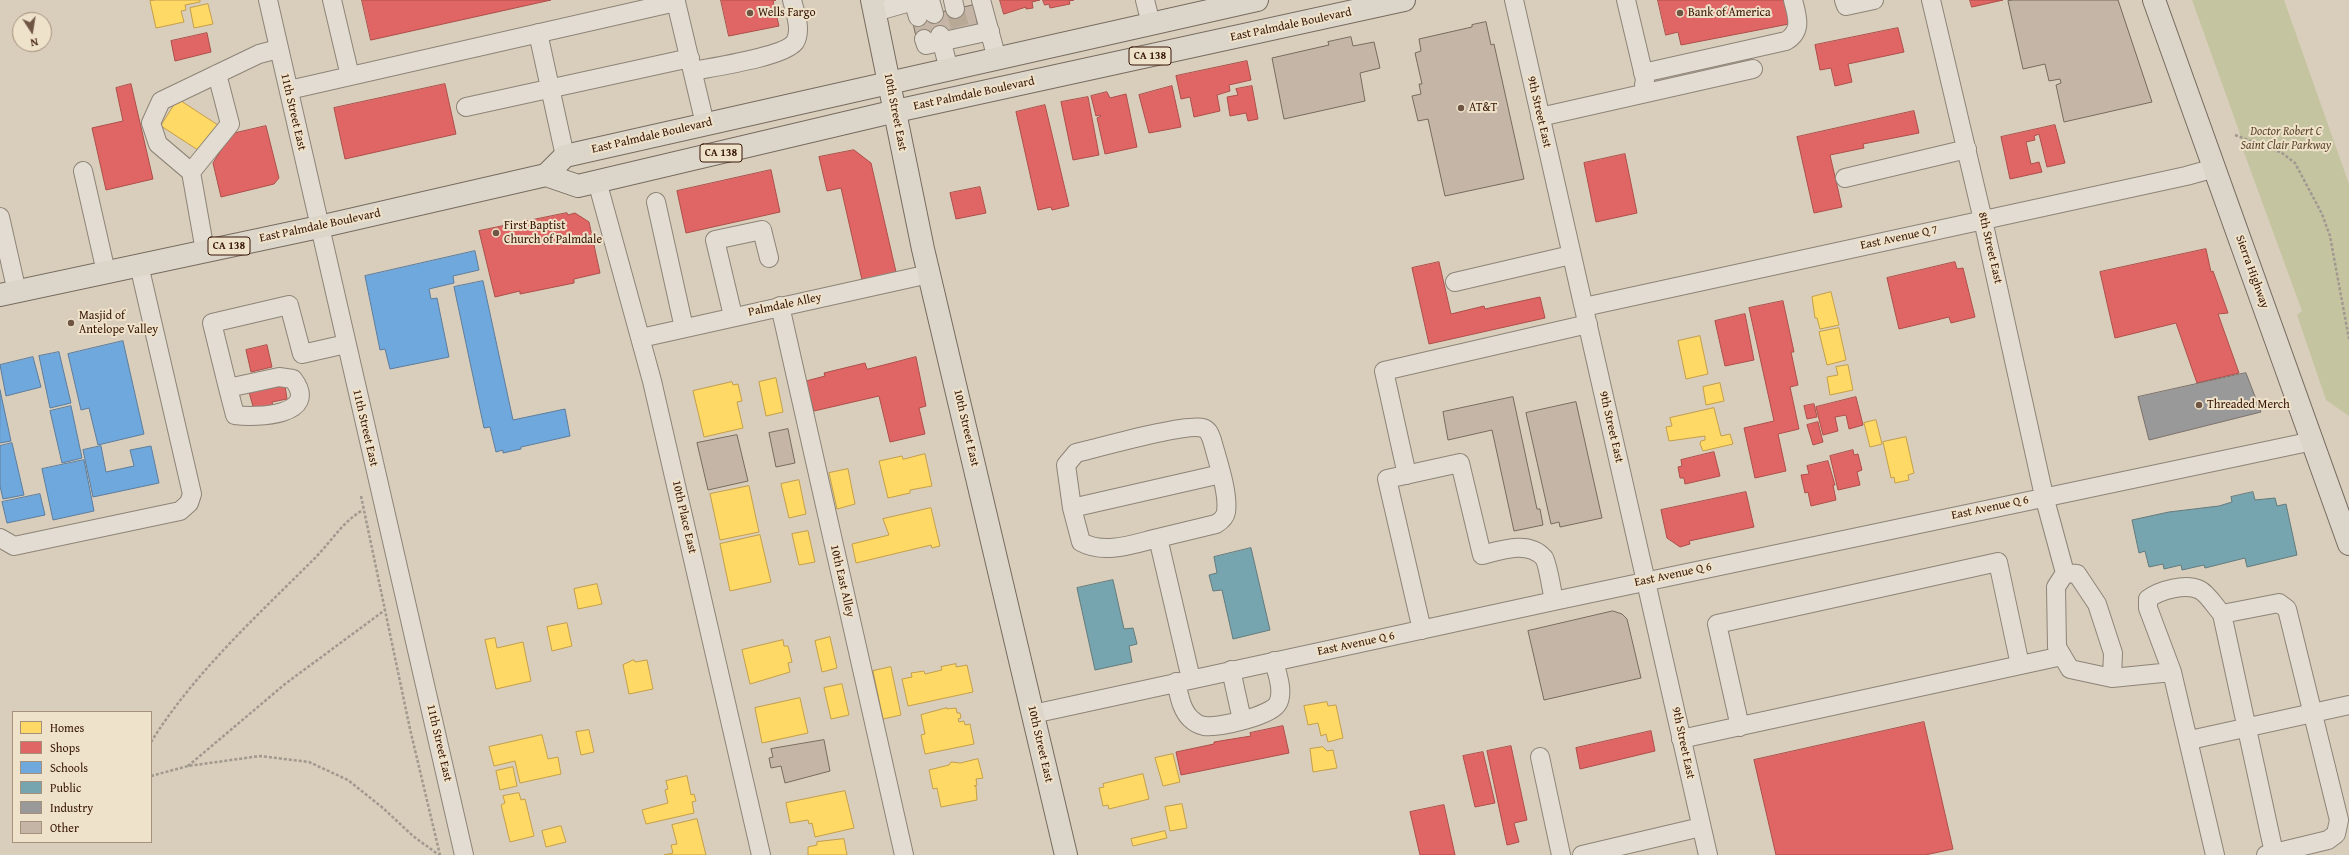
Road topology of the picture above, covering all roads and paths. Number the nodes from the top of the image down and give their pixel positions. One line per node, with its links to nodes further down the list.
1 (268, 0): 22 (street, 11th Street East)
2 (332, 0): 29 (street)
3 (792, 0): 24 (street)
4 (981, 0): 20 (street)
5 (1145, 0): 19 (street)
6 (1257, 0): 18 (main road, East Palmdale Boulevard / CA 138)
7 (1404, 0): 35 (main road, East Palmdale Boulevard / CA 138)
8 (1514, 0): 36 (street, 9th Street East)
9 (1626, 0): 27 (street)
10 (1793, 0): 27 (street)
11 (1844, 0): 12 (street)
12 (1874, 0)
13 (1931, 0): 39 (street, 8th Street East)
14 (2154, 0): 41 (main road, Sierra Highway)
15 (676, 1): 21 (street); 24 (street)
16 (921, 5): 17 (street)
17 (873, 6): 30 (main road, 10th Street East)
18 (1204, 6): 19 (main road, East Palmdale Boulevard / CA 138)
19 (1151, 24): 23 (main road, East Palmdale Boulevard / CA 138)
20 (990, 31): 23 (street); 26 (street)
21 (538, 34): 29 (street); 31 (street)
22 (278, 49): 28 (street); 32 (street, 11th Street East)
23 (997, 59): 26 (main road, East Palmdale Boulevard / CA 138)
24 (691, 65): 31 (street); 37 (street)
25 (1752, 68): 33 (street)
26 (949, 70): 30 (main road, East Palmdale Boulevard / CA 138)
27 (1643, 73): 33 (street)
28 (217, 74): 43 (street); 43 (street)
29 (350, 76): 32 (street)
30 (890, 82): 35 (main road, 10th Street East); 37 (main road, East Palmdale Boulevard / CA 138)
31 (552, 87): 34 (street); 40 (street)
32 (289, 90): 50 (street, 11th Street East)
33 (1643, 94): 36 (street)
34 (466, 107)
35 (896, 111): 46 (main road, East Palmdale Boulevard / CA 138); 56 (main road, 10th Street East)
36 (1540, 118): 52 (street, 9th Street East)
37 (705, 124): 40 (main road, East Palmdale Boulevard / CA 138)
38 (2235, 135): 64 (path)
39 (1967, 149): 45 (street); 49 (street, 8th Street East)
40 (565, 156): 44 (main road)
41 (2214, 168): 49 (street, East Avenue Q 7); 67 (main road, Sierra Highway)
42 (83, 171): 55 (street)
43 (191, 172): 51 (street)
44 (546, 175): 46 (main road, East Palmdale Boulevard / CA 138); 50 (main road, East Palmdale Boulevard / CA 138)
45 (1845, 178)
46 (597, 181): 63 (street, 10th Place East)
47 (656, 202): 62 (street)
48 (0, 216): 58 (street)
49 (1983, 220): 61 (street, East Avenue Q 7); 71 (street, 8th Street East)
50 (319, 227): 51 (main road, East Palmdale Boulevard / CA 138); 65 (street, 11th Street East)
51 (205, 251): 54 (main road, East Palmdale Boulevard / CA 138)
52 (1571, 255): 57 (street); 61 (street, 9th Street East)
53 (769, 258): 60 (street)
54 (139, 265): 55 (main road, East Palmdale Boulevard / CA 138); 74 (street)
55 (106, 272): 58 (main road, East Palmdale Boulevard / CA 138)
56 (929, 274): 59 (street, Palmdale Alley); 91 (main road, 10th Street East)
57 (1454, 282)
58 (8, 294)
59 (780, 306): 60 (street, Palmdale Alley); 107 (street, 10th East Alley)
60 (733, 316): 62 (street, Palmdale Alley)
61 (1586, 316): 69 (street, East Avenue Q 7); 78 (street, 9th Street East)
62 (684, 328): 63 (street, Palmdale Alley)
63 (641, 338): 106 (street, 10th Place East)
64 (2349, 339)
65 (346, 344): 66 (street); 105 (street, 11th Street East)
66 (228, 388)
67 (2313, 441): 71 (street, East Avenue Q 6); 76 (main road, Sierra Highway)
68 (1221, 474): 72 (street); 72 (street); 75 (street)
69 (1408, 475): 79 (street); 82 (street)
70 (361, 490): 73 (path)
71 (2044, 496): 77 (street, 8th Street East); 78 (street, East Avenue Q 6)
72 (1072, 508): 75 (street)
73 (363, 510): 80 (path); 97 (path)
74 (0, 538)
75 (1158, 538): 89 (street)
76 (2349, 544)
77 (2065, 573): 83 (street); 88 (street)
78 (1646, 581): 79 (street, East Avenue Q 6); 96 (street, 9th Street East)
79 (1554, 600): 82 (street, East Avenue Q 6)
80 (385, 610): 100 (path); 104 (path)
81 (2222, 614): 87 (street); 92 (street); 95 (street)
82 (1422, 630): 84 (street, East Avenue Q 6)
83 (2062, 656): 85 (street); 88 (street)
84 (1274, 661): 86 (street, East Avenue Q 6); 93 (street)
85 (2020, 665): 94 (street); 94 (street)
86 (1231, 670): 89 (street, East Avenue Q 6); 93 (street)
87 (2172, 672): 88 (street); 98 (street)
88 (2112, 678)
89 (1184, 681): 91 (street, East Avenue Q 6); 93 (street)
90 (2349, 705): 92 (street)
91 (1033, 714): 108 (main road, 10th Street East)
92 (2313, 714): 95 (street); 103 (street)
93 (1242, 720)
94 (1740, 727): 96 (street)
95 (2246, 729): 98 (street); 103 (street)
96 (1681, 739): 102 (street, 9th Street East)
97 (152, 740)
98 (2190, 740): 112 (street)
99 (1540, 758): 109 (street)
100 (188, 766): 101 (path); 104 (path)
101 (152, 776)
102 (1701, 827): 110 (street); 111 (street, 9th Street East)
103 (2270, 854)
104 (439, 855)
105 (464, 855)
106 (761, 855)
107 (904, 855)
108 (1066, 855)
109 (1562, 855)
110 (1582, 855)
111 (1708, 855)
112 (2215, 855)

